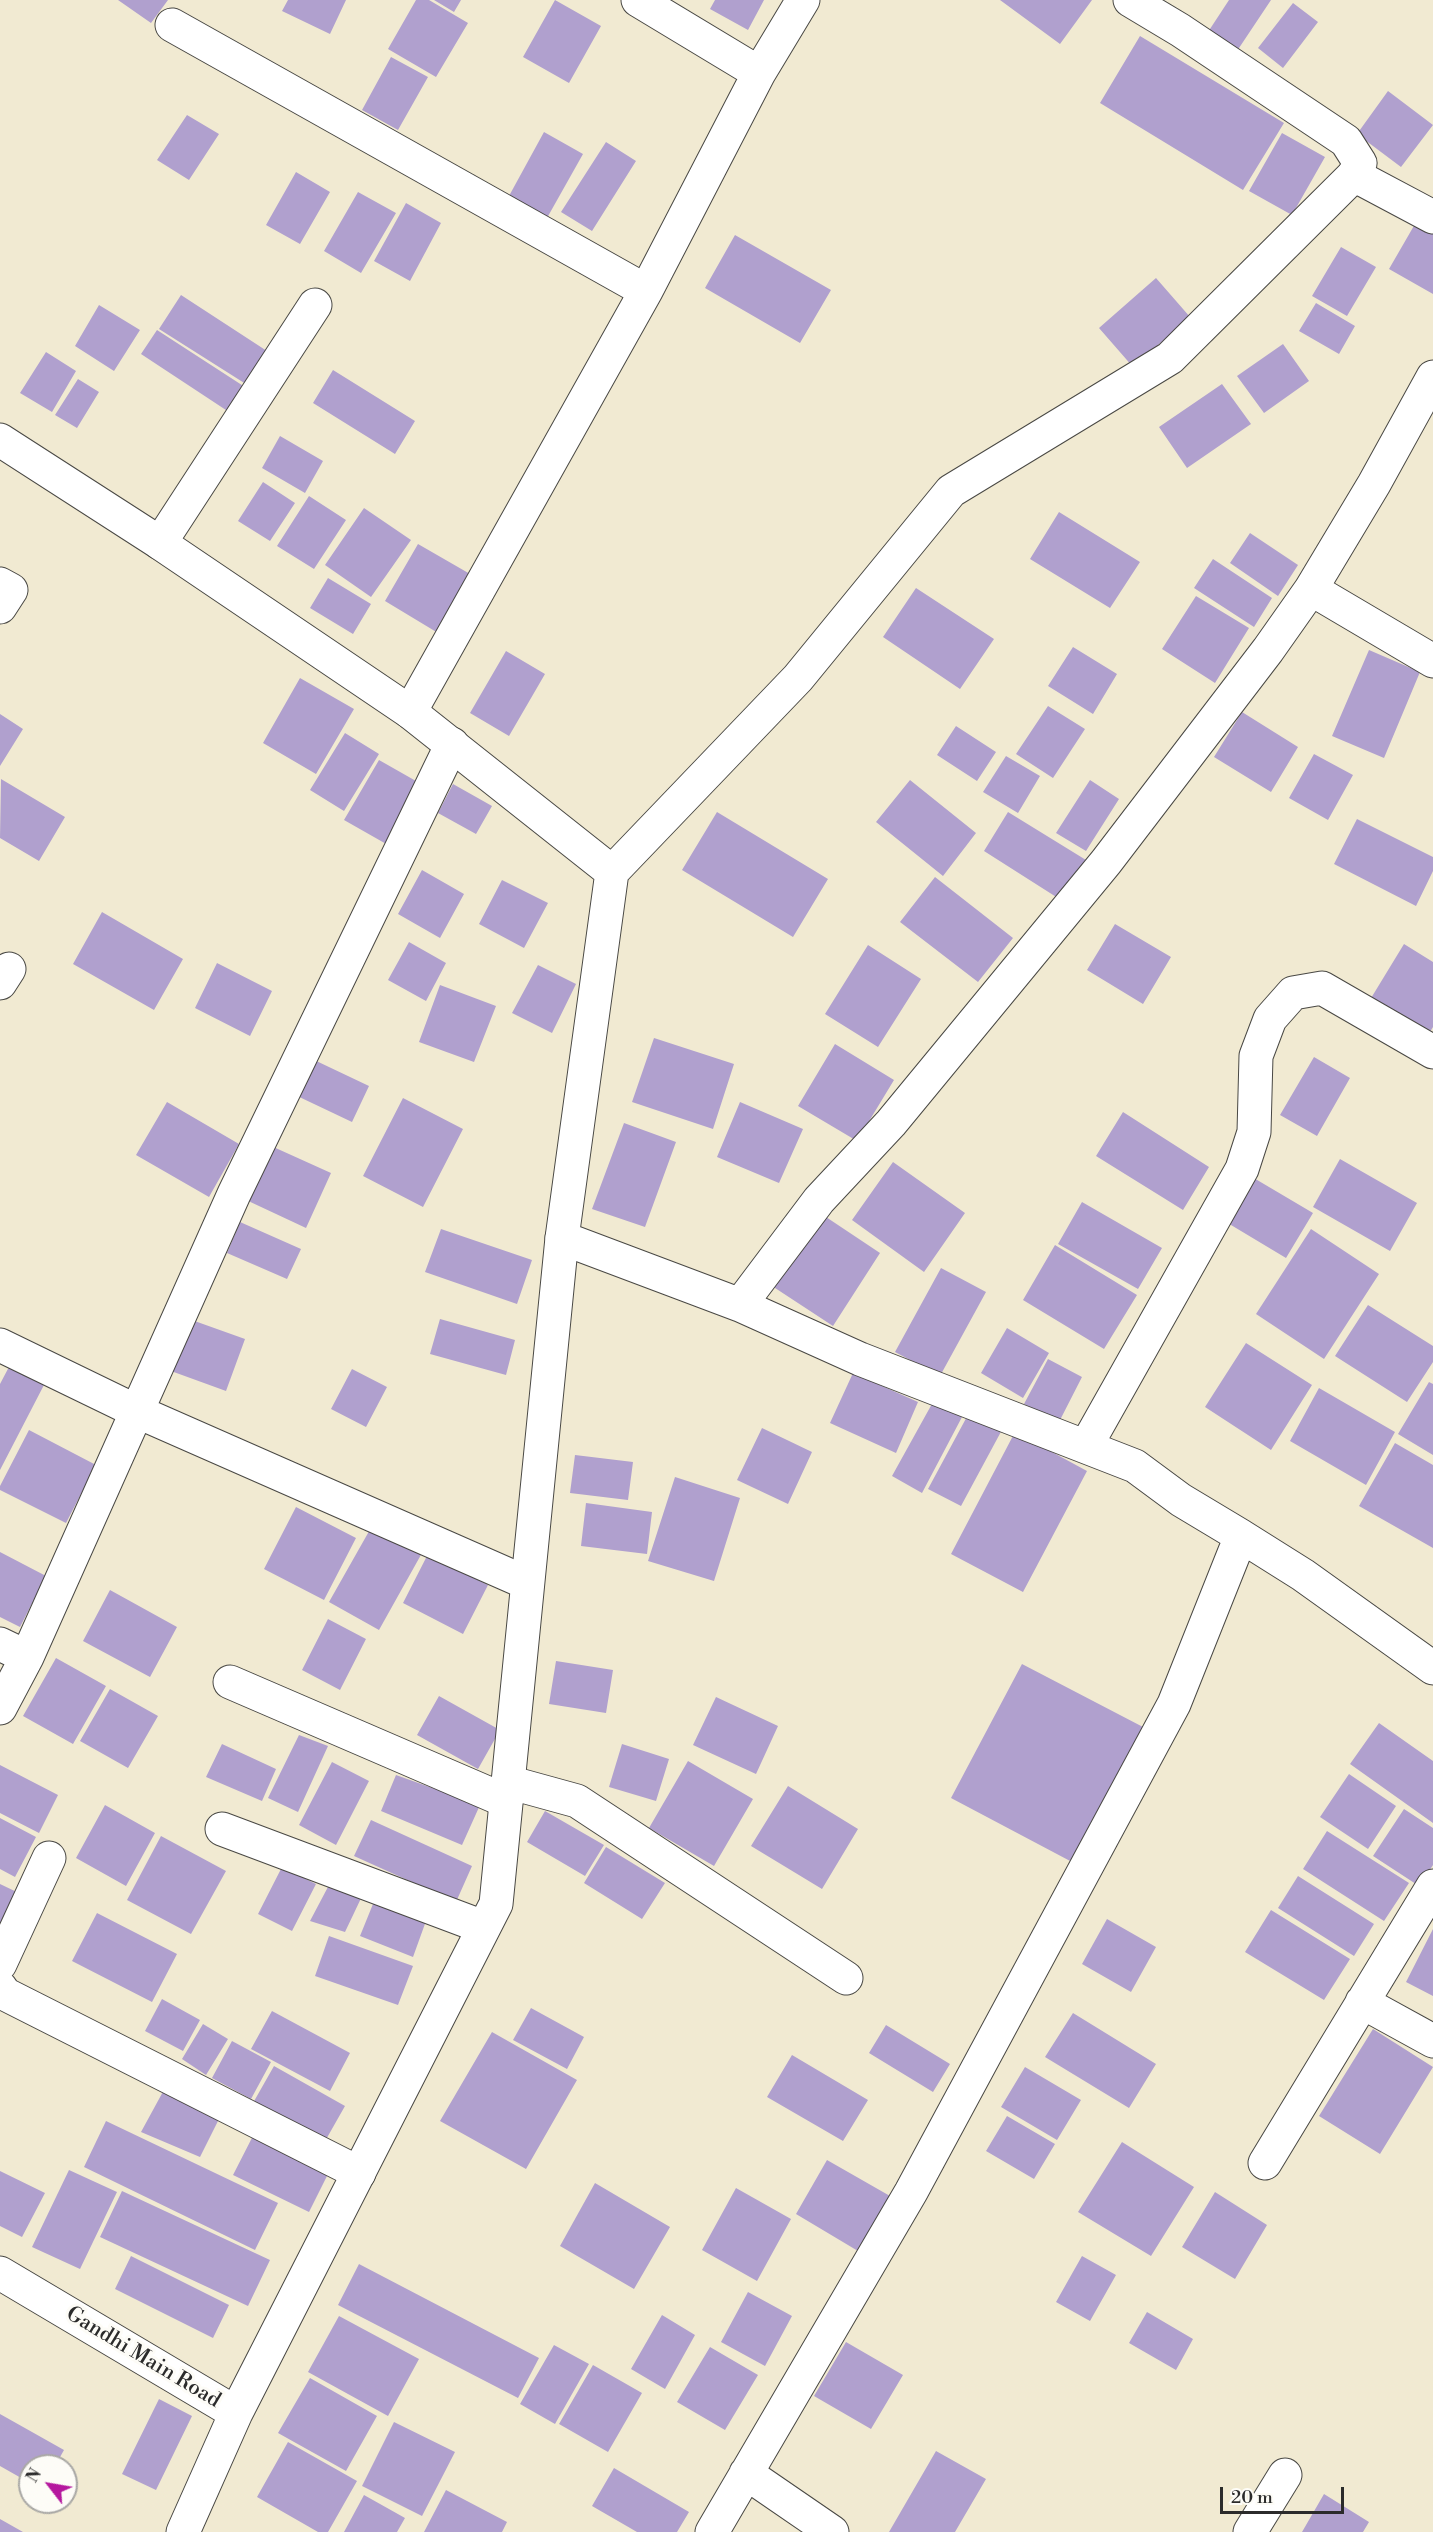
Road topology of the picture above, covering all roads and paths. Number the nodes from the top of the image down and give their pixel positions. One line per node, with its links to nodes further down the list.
1 (638, 0): 5 (street)
2 (803, 0): 5 (street)
3 (1130, 0): 6 (street)
4 (172, 25): 8 (street)
5 (759, 74): 8 (street)
6 (1354, 176): 7 (street); 19 (street)
7 (1433, 217)
8 (646, 291): 17 (street)
9 (315, 304): 12 (street)
10 (1433, 377): 14 (street)
11 (0, 440): 12 (street)
12 (160, 543): 17 (street)
13 (0, 584): 15 (street)
14 (1311, 589): 16 (street); 22 (street)
15 (0, 607)
16 (1433, 661)
17 (410, 712): 18 (street)
18 (452, 744): 19 (street); 24 (street)
19 (612, 872): 21 (street)
20 (1433, 1052): 25 (street)
21 (562, 1238): 22 (street); 27 (street)
22 (740, 1305): 25 (street)
23 (0, 1346): 24 (street)
24 (136, 1410): 27 (street); 28 (street)
25 (1086, 1446): 26 (street)
26 (1241, 1536): 29 (street); 46 (street)
27 (527, 1583): 32 (street)
28 (14, 1651): 31 (street)
29 (1433, 1668)
30 (230, 1682): 32 (street)
31 (0, 1708)
32 (507, 1791): 36 (street); 38 (street)
33 (222, 1829): 36 (street)
34 (49, 1858): 37 (street)
35 (1433, 1886): 40 (street)
36 (483, 1927): 43 (street)
37 (0, 1964)
38 (846, 1978)
39 (0, 1987): 43 (street)
40 (1362, 2002): 41 (street); 42 (street)
41 (1433, 2041)
42 (1265, 2163)
43 (359, 2173): 45 (street)
44 (3, 2283): 45 (street, Gandhi Main Road)
45 (236, 2413): 48 (street, Gandhi Main Road)
46 (746, 2473): 49 (street); 50 (street)
47 (1285, 2475): 51 (street)
48 (183, 2532)
49 (712, 2532)
50 (832, 2532)
51 (1250, 2532)

